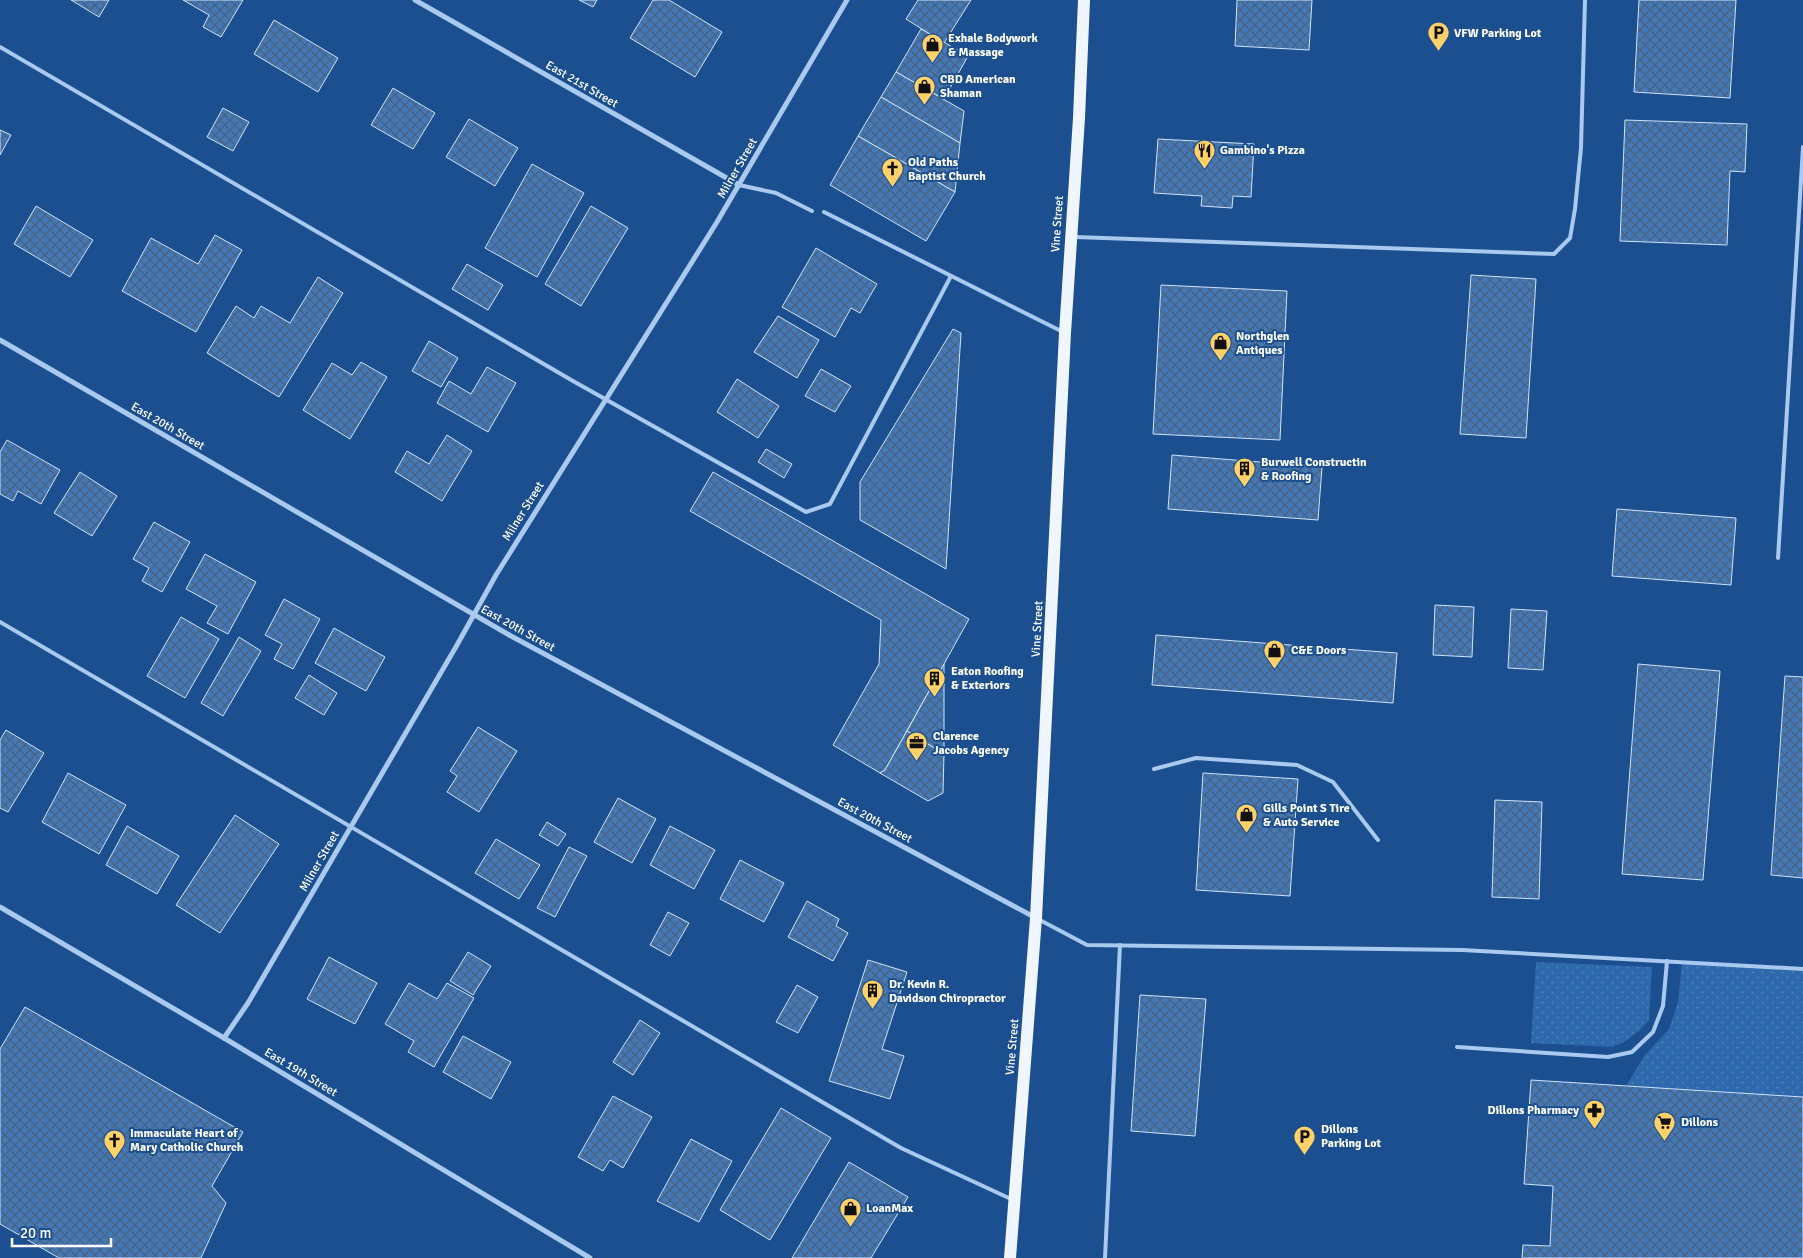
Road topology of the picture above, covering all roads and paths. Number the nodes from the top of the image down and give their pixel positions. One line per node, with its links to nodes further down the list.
1 (415, 0): 7 (street, East 21st Street)
2 (847, 0): 7 (street, Milner Street)
3 (1084, 0): 10 (main road, Vine Street)
4 (1586, 0): 10 (lane)
5 (0, 47): 14 (lane)
6 (1803, 147): 15 (lane)
7 (739, 185): 8 (lane); 14 (street, Milner Street)
8 (812, 211)
9 (824, 212): 11 (lane)
10 (1070, 237): 12 (main road, Vine Street)
11 (951, 276): 12 (lane); 14 (lane)
12 (1065, 333): 22 (main road, Vine Street)
13 (0, 340): 16 (street, East 20th Street)
14 (605, 399): 16 (street, Milner Street)
15 (1778, 558)
16 (473, 615): 19 (street, Milner Street); 22 (street, East 20th Street)
17 (0, 622): 19 (lane)
18 (1154, 769): 20 (lane)
19 (350, 827): 26 (street, Milner Street); 28 (lane)
20 (1378, 840)
21 (0, 907): 26 (street, East 19th Street)
22 (1036, 918): 23 (lane); 28 (main road, Vine Street)
23 (1120, 946): 24 (lane); 31 (lane)
24 (1667, 962): 25 (lane); 27 (lane)
25 (1803, 969)
26 (224, 1038): 29 (street, East 19th Street)
27 (1457, 1047)
28 (1012, 1200): 30 (main road, Vine Street)
29 (590, 1258)
30 (1010, 1258)
31 (1105, 1258)

